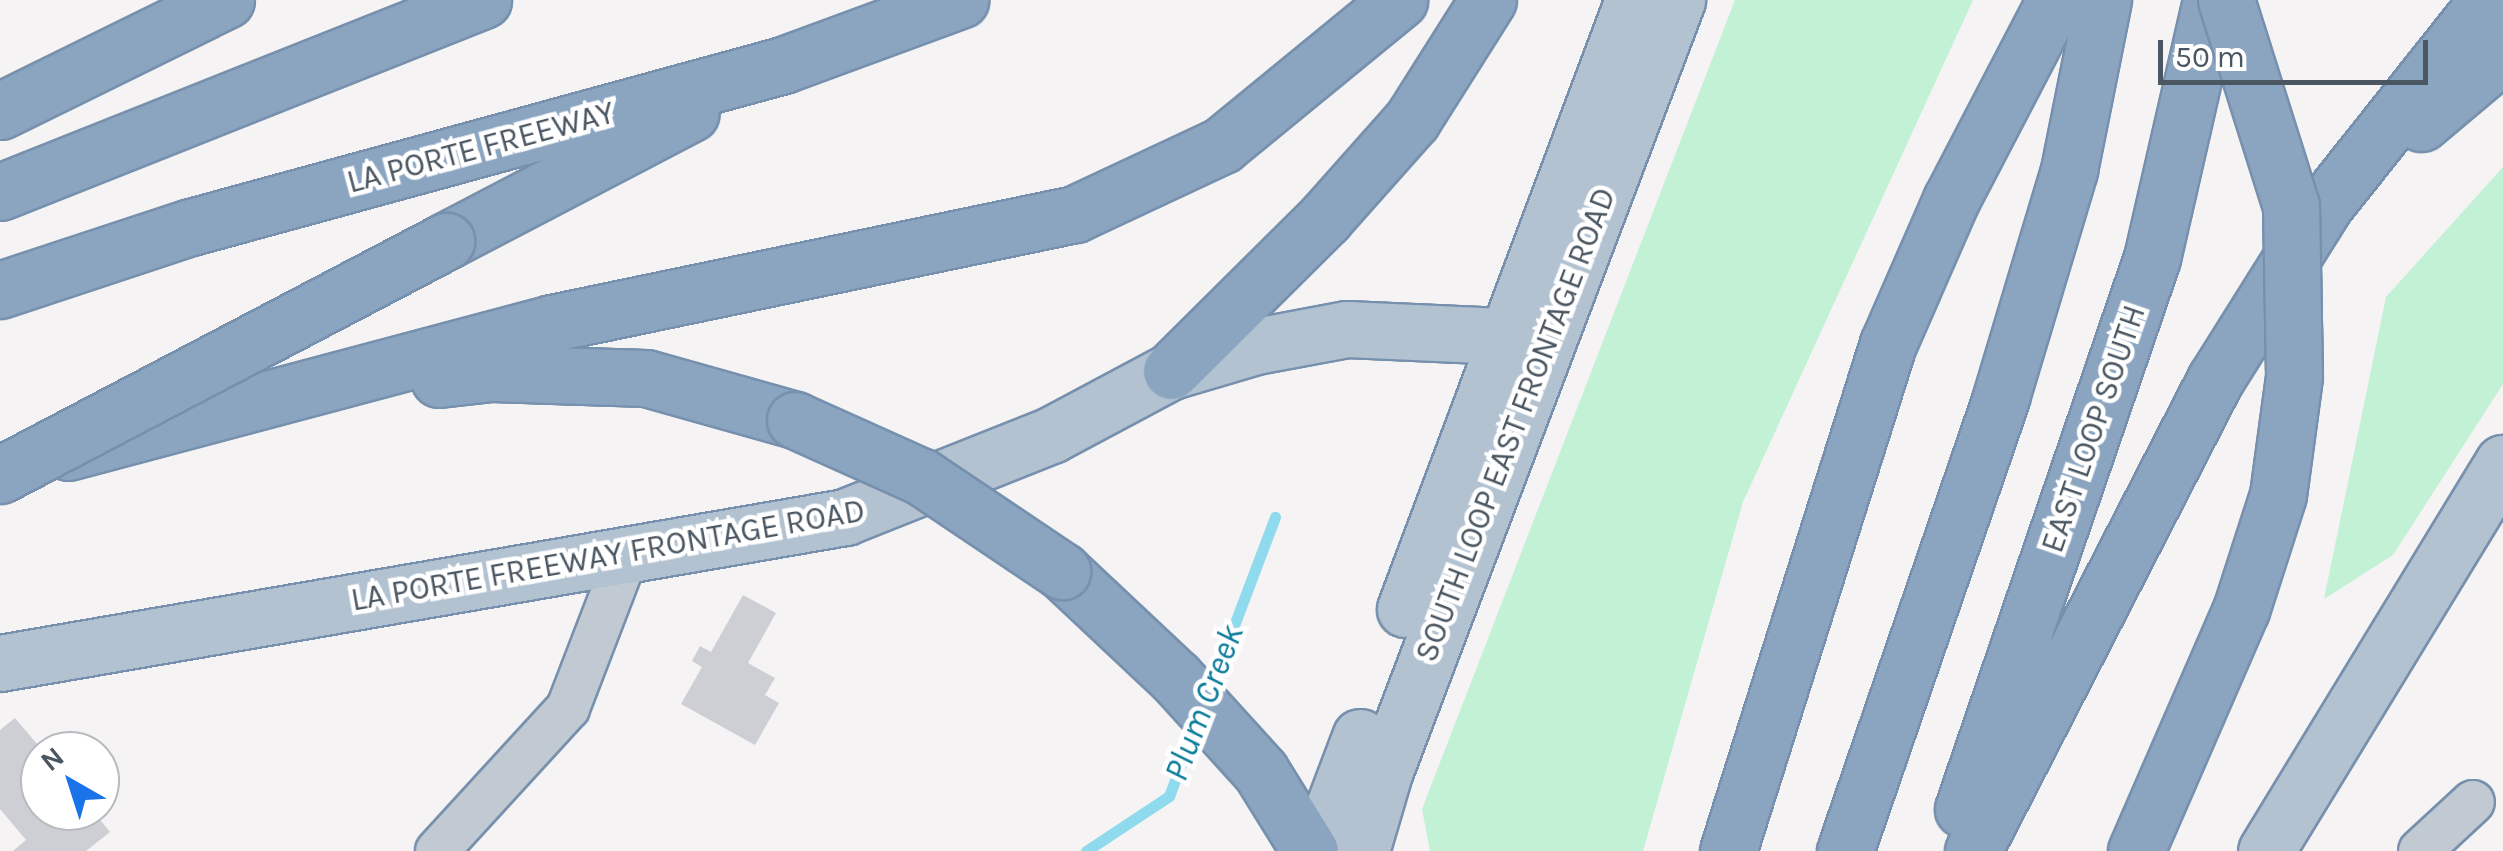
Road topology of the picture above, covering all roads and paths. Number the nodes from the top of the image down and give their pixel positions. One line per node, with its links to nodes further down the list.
1 (226, 0): 15 (highway)
2 (483, 0): 16 (highway)
3 (960, 0): 14 (highway, LA PORTE FREEWAY)
4 (1400, 0): 22 (highway)
5 (1488, 0): 21 (highway)
6 (1633, 0): 20 (main road, SOUTH LOOP EAST FRONTAGE ROAD)
7 (1677, 0): 20 (main road, SOUTH LOOP EAST FRONTAGE ROAD)
8 (2056, 0): 33 (highway)
9 (2103, 0): 34 (highway)
10 (2211, 0): 35 (highway, EAST LOOP SOUTH)
11 (2226, 0): 37 (highway, bridge)
12 (2488, 0): 17 (highway)
13 (2503, 54): 17 (highway)
14 (783, 65): 18 (highway, LA PORTE FREEWAY); 25 (highway, bridge)
15 (0, 111)
16 (0, 192)
17 (2324, 206): 36 (highway)
18 (0, 290)
19 (1347, 329): 20 (main road, LA PORTE FREEWAY FRONTAGE ROAD); 21 (main road, LA PORTE FREEWAY FRONTAGE ROAD); 26 (main road)
20 (1522, 343): 26 (main road, SOUTH LOOP EAST FRONTAGE ROAD); 32 (main road, SOUTH LOOP EAST FRONTAGE ROAD)
21 (1170, 371): 27 (main road, LA PORTE FREEWAY FRONTAGE ROAD)
22 (276, 398): 24 (highway); 31 (highway, bridge)
23 (2503, 463): 38 (main road)
24 (0, 466)
25 (0, 475)
26 (1431, 536): 31 (main road, SOUTH LOOP EAST FRONTAGE ROAD)
27 (626, 557): 28 (main road, LA PORTE FREEWAY FRONTAGE ROAD); 30 (street)
28 (0, 663)
29 (2473, 802): 39 (street)
30 (437, 851)
31 (1314, 851)
32 (1360, 851)
33 (1728, 851)
34 (1845, 851)
35 (1949, 851)
36 (1973, 851)
37 (2136, 851)
38 (2266, 851)
39 (2420, 851)

